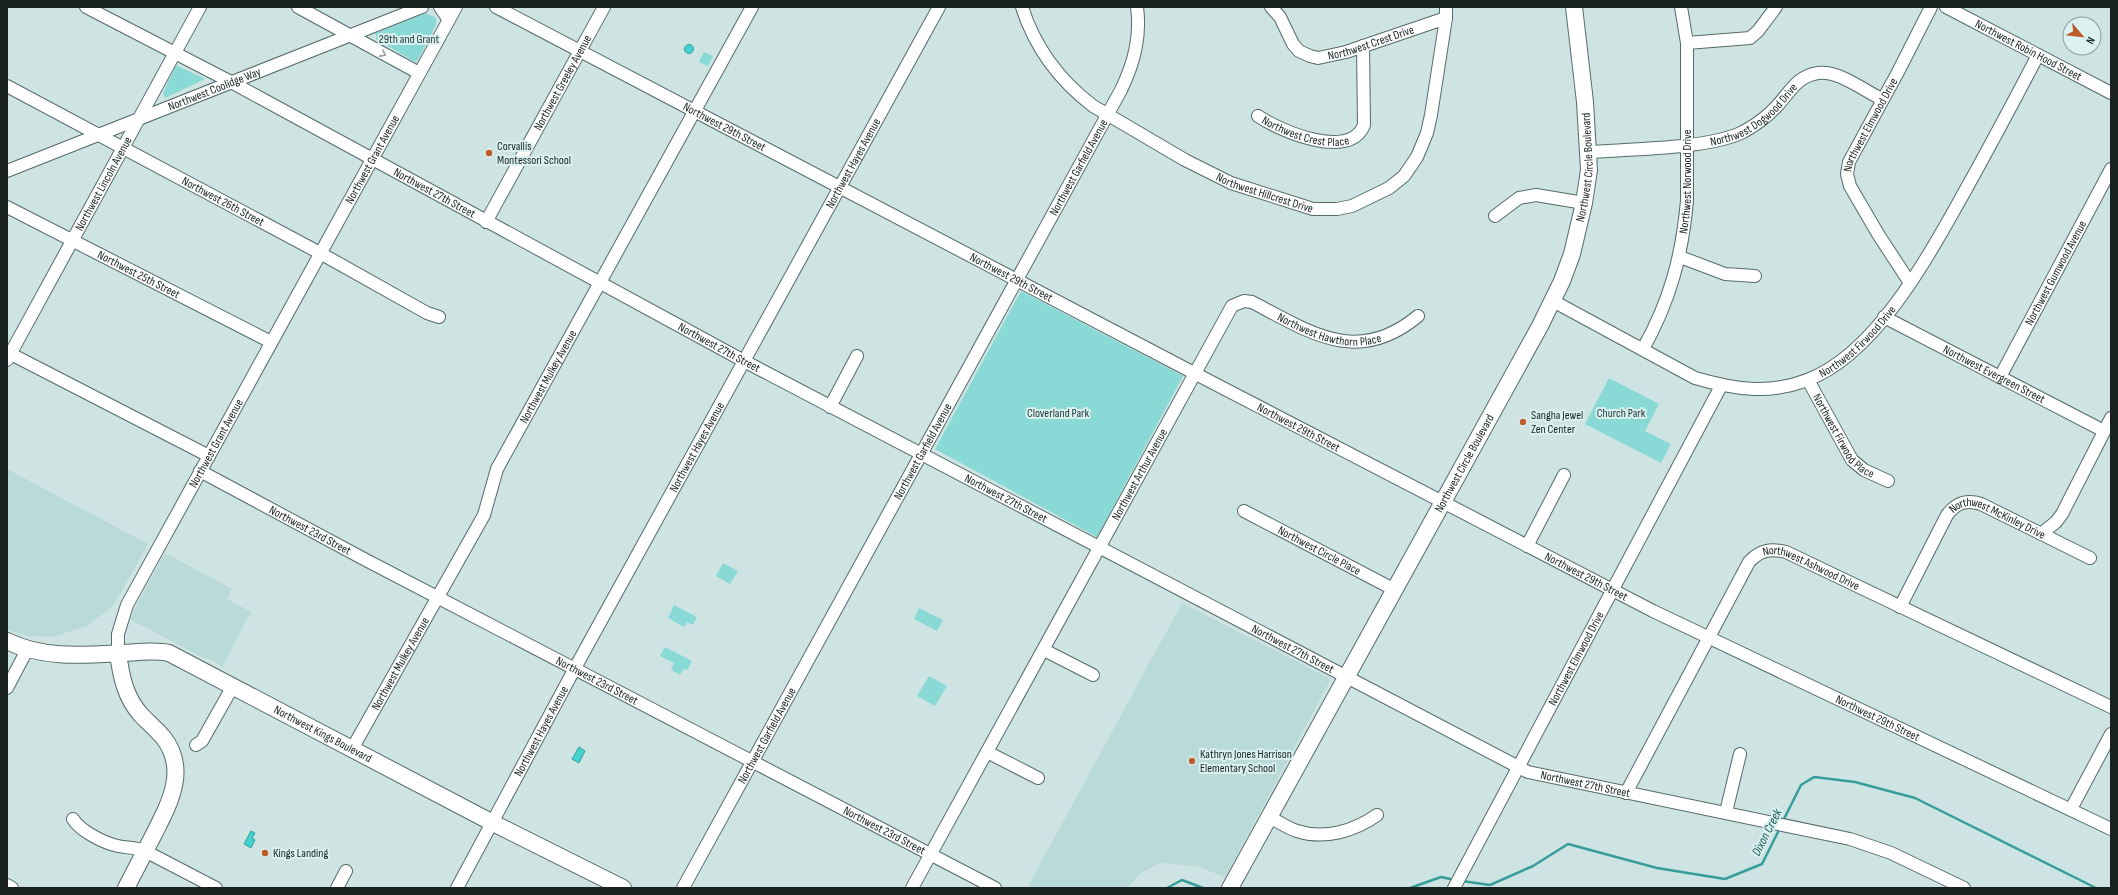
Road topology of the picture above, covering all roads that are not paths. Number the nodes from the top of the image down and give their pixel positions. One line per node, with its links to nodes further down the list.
1 (86, 7): 25 (street, Northwest 27th Street)
2 (200, 7): 25 (street, Northwest Lincoln Avenue)
3 (298, 7): 21 (street)
4 (422, 7): 21 (street, Northwest Coolidge Way)
5 (440, 7): 20 (street)
6 (456, 7): 20 (street, Northwest Grant Avenue)
7 (496, 7): 24 (street, Northwest 29th Street)
8 (604, 7): 24 (street, Northwest Greeley Avenue)
9 (752, 7): 32 (street, Northwest Mulkey Avenue)
10 (939, 7): 43 (street, Northwest Hayes Avenue)
11 (1022, 7): 33 (street, Northwest Hillcrest Drive)
12 (1137, 7): 33 (street, Northwest Garfield Avenue)
13 (1271, 7): 23 (street, Northwest Crest Drive)
14 (1574, 7): 39 (main road, Northwest Circle Boulevard)
15 (1681, 7): 22 (street, Northwest Norwood Drive)
16 (1776, 7): 22 (street)
17 (1931, 7): 31 (street, Northwest Elmwood Drive)
18 (1946, 7): 26 (street, Northwest Robin Hood Street)
19 (1446, 12): 23 (street, Northwest Crest Drive); 33 (street, Northwest Hillcrest Drive)
20 (449, 20): 27 (street, Northwest Grant Avenue)
21 (349, 36): 27 (street, one-way to 27); 28 (street, Northwest Coolidge Way)
22 (1687, 44): 37 (street, Northwest Norwood Drive)
23 (1363, 46): 34 (street, Northwest Crest Place)
24 (580, 51): 32 (street, Northwest 29th Street); 47 (street, Northwest Greeley Avenue)
25 (175, 54): 28 (street, Northwest 27th Street); 35 (street, Northwest Lincoln Avenue)
26 (2038, 55): 30 (street, Northwest Robin Hood Street); 53 (street, Northwest Firwood Drive)
27 (420, 73): 40 (street, Northwest Grant Avenue)
28 (231, 82): 35 (street, Northwest Coolidge Way); 40 (street, Northwest 27th Street)
29 (7, 86): 36 (street, Northwest 26th Street)
30 (2111, 93)
31 (1882, 100): 37 (street, Northwest Dogwood Drive); 53 (street, Northwest Elmwood Drive)
32 (694, 111): 43 (street, Northwest 29th Street); 54 (street, Northwest Mulkey Avenue)
33 (1108, 115): 52 (street, Northwest Garfield Avenue)
34 (1258, 116)
35 (138, 120): 36 (street, Northwest Coolidge Way); 38 (street, Northwest Lincoln Avenue)
36 (98, 135): 38 (street, Northwest 26th Street); 42 (street, Northwest Coolidge Way)
37 (1687, 144): 39 (street, Northwest Dogwood Drive); 50 (street, Northwest Norwood Drive)
38 (122, 148): 48 (street, Northwest Lincoln Avenue); 49 (street, Northwest 26th Street)
39 (1589, 152): 44 (main road, Northwest Circle Boulevard)
40 (372, 159): 47 (street, Northwest 27th Street); 49 (street, Northwest Grant Avenue)
41 (2111, 169): 66 (street, Northwest Gumwood Avenue)
42 (7, 171)
43 (840, 187): 52 (street, Northwest 29th Street); 64 (street, Northwest Hayes Avenue)
44 (1584, 203): 46 (street); 55 (main road, Northwest Circle Boulevard)
45 (7, 207): 48 (street, Northwest 25th Street)
46 (1495, 216)
47 (486, 222): 54 (street, Northwest 27th Street)
48 (72, 241): 60 (street, Northwest 25th Street); 62 (street, Northwest Lincoln Avenue)
49 (320, 253): 58 (street, Northwest 26th Street); 60 (street, Northwest Grant Avenue)
50 (1680, 257): 51 (street); 61 (street, Northwest Norwood Drive)
51 (1755, 276)
52 (1017, 280): 65 (street, Northwest 29th Street); 72 (street, Northwest Garfield Avenue)
53 (1910, 283): 59 (street, Northwest Firwood Drive)
54 (598, 284): 64 (street, Northwest 27th Street); 85 (street, Northwest Mulkey Avenue)
55 (1553, 301): 61 (street, Northwest Firwood Drive); 77 (main road, Northwest Circle Boulevard)
56 (1238, 302): 57 (street, Northwest Hawthorn Place); 65 (street, Northwest Arthur Avenue)
57 (1418, 316)
58 (439, 317)
59 (1884, 317): 66 (street, Northwest Evergreen Street); 67 (street, Northwest Firwood Drive)
60 (271, 342): 73 (street, Northwest Grant Avenue)
61 (1643, 350): 68 (street, Northwest Firwood Drive)
62 (8, 355): 73 (street)
63 (857, 356): 69 (street)
64 (744, 361): 69 (street, Northwest 27th Street); 92 (street, Northwest Hayes Avenue)
65 (1194, 373): 77 (street, Northwest 29th Street); 81 (street, Northwest Arthur Avenue)
66 (2000, 377): 71 (street, Northwest Evergreen Street)
67 (1808, 380): 68 (street, Northwest Firwood Drive); 76 (street, Northwest Firwood Place)
68 (1721, 386): 84 (street, Northwest Elmwood Drive)
69 (830, 406): 72 (street, Northwest 27th Street)
70 (2111, 418): 71 (street, Northwest McKinley Drive)
71 (2104, 431): 79 (street, Northwest McKinley Drive)
72 (922, 455): 81 (street, Northwest 27th Street); 103 (street, Northwest Garfield Avenue)
73 (209, 456): 74 (street, Northwest Grant Avenue)
74 (200, 471): 85 (street, Northwest 23rd Street); 91 (street, Northwest Grant Avenue)
75 (1564, 475): 80 (street)
76 (1888, 481)
77 (1443, 503): 80 (street, Northwest 29th Street); 83 (main road, Northwest Circle Boulevard)
78 (1244, 511): 83 (street, Northwest Circle Place)
79 (2041, 534): 82 (street); 86 (street, Northwest McKinley Drive)
80 (1527, 546): 84 (street, Northwest 29th Street)
81 (1099, 548): 90 (street, Northwest Arthur Avenue); 94 (street, Northwest 27th Street)
82 (2090, 558)
83 (1395, 590): 94 (main road, Northwest Circle Boulevard)
84 (1613, 590): 87 (street, Northwest 29th Street); 104 (street, Northwest Elmwood Drive)
85 (438, 597): 92 (street, Northwest 23rd Street); 100 (street, Northwest Mulkey Avenue)
86 (1900, 607): 87 (street, Northwest Ashwood Drive); 97 (street, Northwest Ashwood Drive)
87 (1708, 637): 106 (street, Northwest Ashwood Drive); 107 (street, Northwest 29th Street)
88 (7, 641): 89 (main road, Northwest Kings Boulevard)
89 (27, 650): 91 (main road, Northwest Kings Boulevard); 96 (street)
90 (1044, 650): 93 (street); 101 (street, Northwest Arthur Avenue)
91 (118, 653): 95 (main road, Northwest Kings Boulevard); 114 (main road, Northwest Grant Avenue)
92 (575, 668): 103 (street, Northwest 23rd Street); 112 (street, Northwest Hayes Avenue)
93 (1093, 676)
94 (1346, 676): 104 (street, Northwest 27th Street); 110 (main road, Northwest Circle Boulevard)
95 (233, 686): 99 (street); 100 (main road, Northwest Kings Boulevard)
96 (7, 688)
97 (2111, 707)
98 (2111, 734): 107 (street)
99 (196, 745)
100 (352, 749): 112 (main road, Northwest Kings Boulevard)
101 (987, 752): 105 (street); 115 (street, Northwest Arthur Avenue)
102 (1740, 754): 108 (street)
103 (753, 761): 115 (street, Northwest 23rd Street); 125 (street, Northwest Garfield Avenue)
104 (1518, 767): 106 (street, Northwest 27th Street); 118 (street, Northwest Elmwood Drive)
105 (1038, 778)
106 (1626, 793): 108 (street, Northwest 27th Street)
107 (2071, 809): 113 (street, Northwest 29th Street)
108 (1726, 812): 129 (street, Northwest 27th Street)
109 (1377, 815): 110 (street)
110 (1269, 817): 128 (main road, Northwest Circle Boulevard)
111 (73, 819): 114 (street)
112 (491, 822): 123 (street, Northwest Hayes Avenue); 124 (main road, Northwest Kings Boulevard)
113 (2111, 829)
114 (146, 851): 120 (main road, Northwest Grant Avenue); 121 (street)
115 (931, 854): 126 (street, Northwest Arthur Avenue); 127 (street, Northwest 23rd Street)
116 (346, 871): 122 (street)
117 (7, 885): 119 (street)
118 (1454, 887)
119 (12, 888)
120 (126, 888)
121 (216, 888)
122 (337, 888)
123 (457, 888)
124 (623, 888)
125 (683, 888)
126 (912, 888)
127 (995, 888)
128 (1230, 888)
129 (1964, 888)

